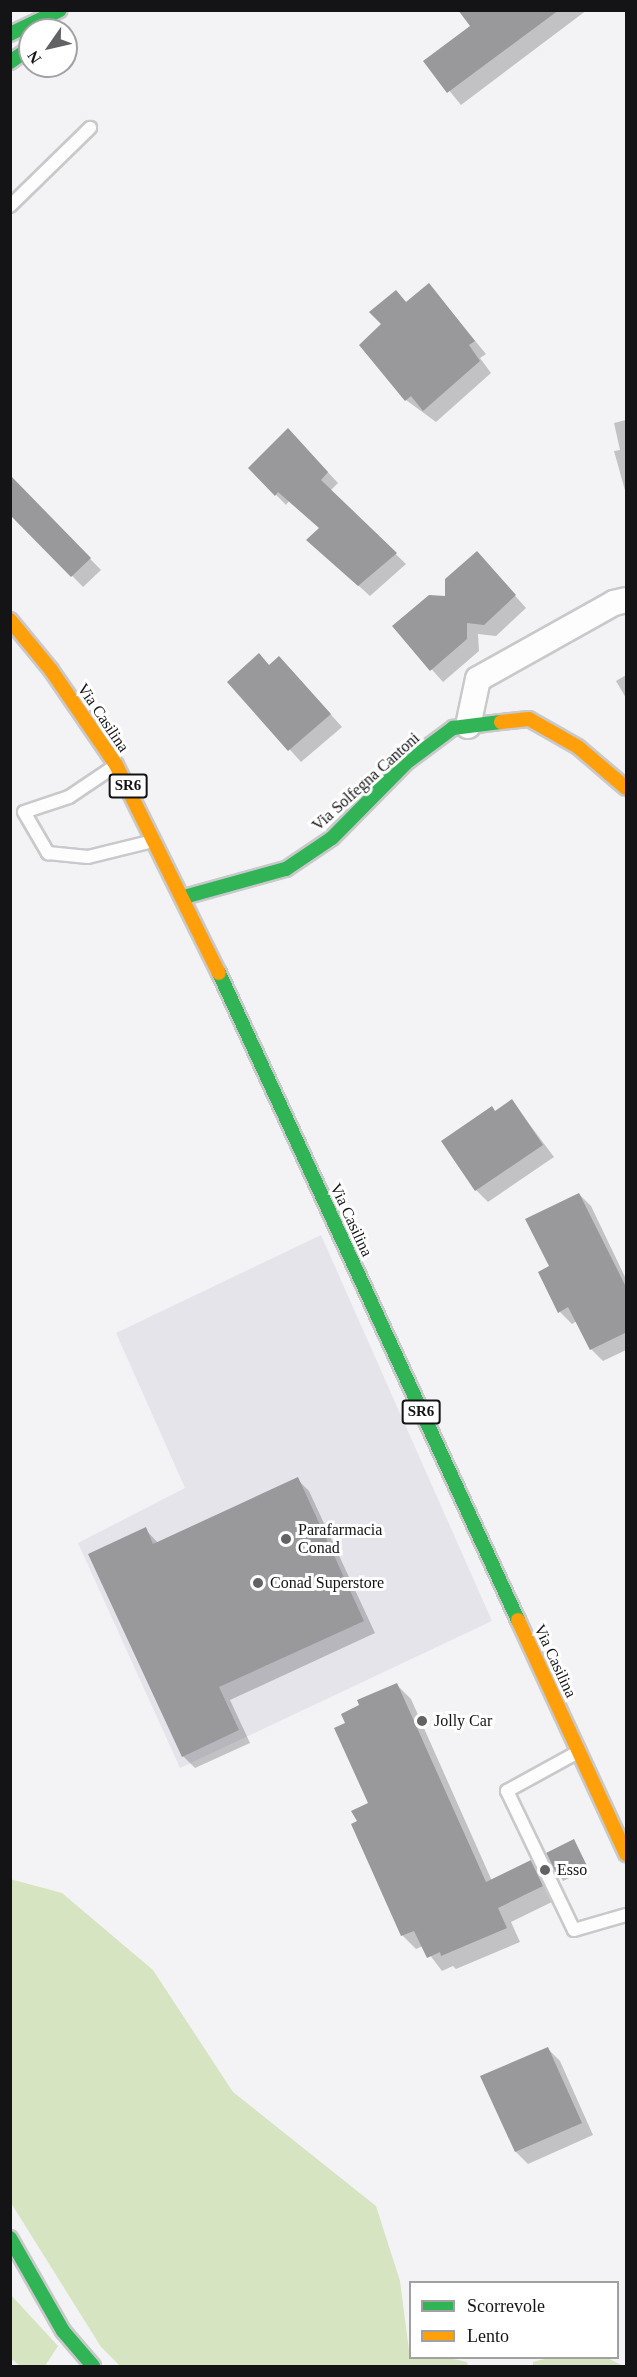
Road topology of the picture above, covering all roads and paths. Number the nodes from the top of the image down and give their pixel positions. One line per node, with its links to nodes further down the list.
1 (60, 10): 2 (main road)
2 (10, 34)
3 (90, 128): 4 (lane)
4 (10, 206)
5 (627, 600): 7 (street)
6 (10, 620): 8 (main road, Via Casilina / SR6)
7 (468, 726): 9 (main road, Via Solfegna Cantoni); 11 (main road, Via Solfegna Cantoni)
8 (116, 765): 10 (main road, Via Casilina / SR6); 10 (lane)
9 (627, 788)
10 (156, 841): 11 (main road, Via Casilina / SR6)
11 (184, 897): 12 (main road, Via Casilina / SR6)
12 (579, 1752): 13 (main road, Via Casilina / SR6); 14 (lane)
13 (627, 1854)
14 (627, 1915)
15 (10, 2238): 16 (main road)
16 (93, 2367)

